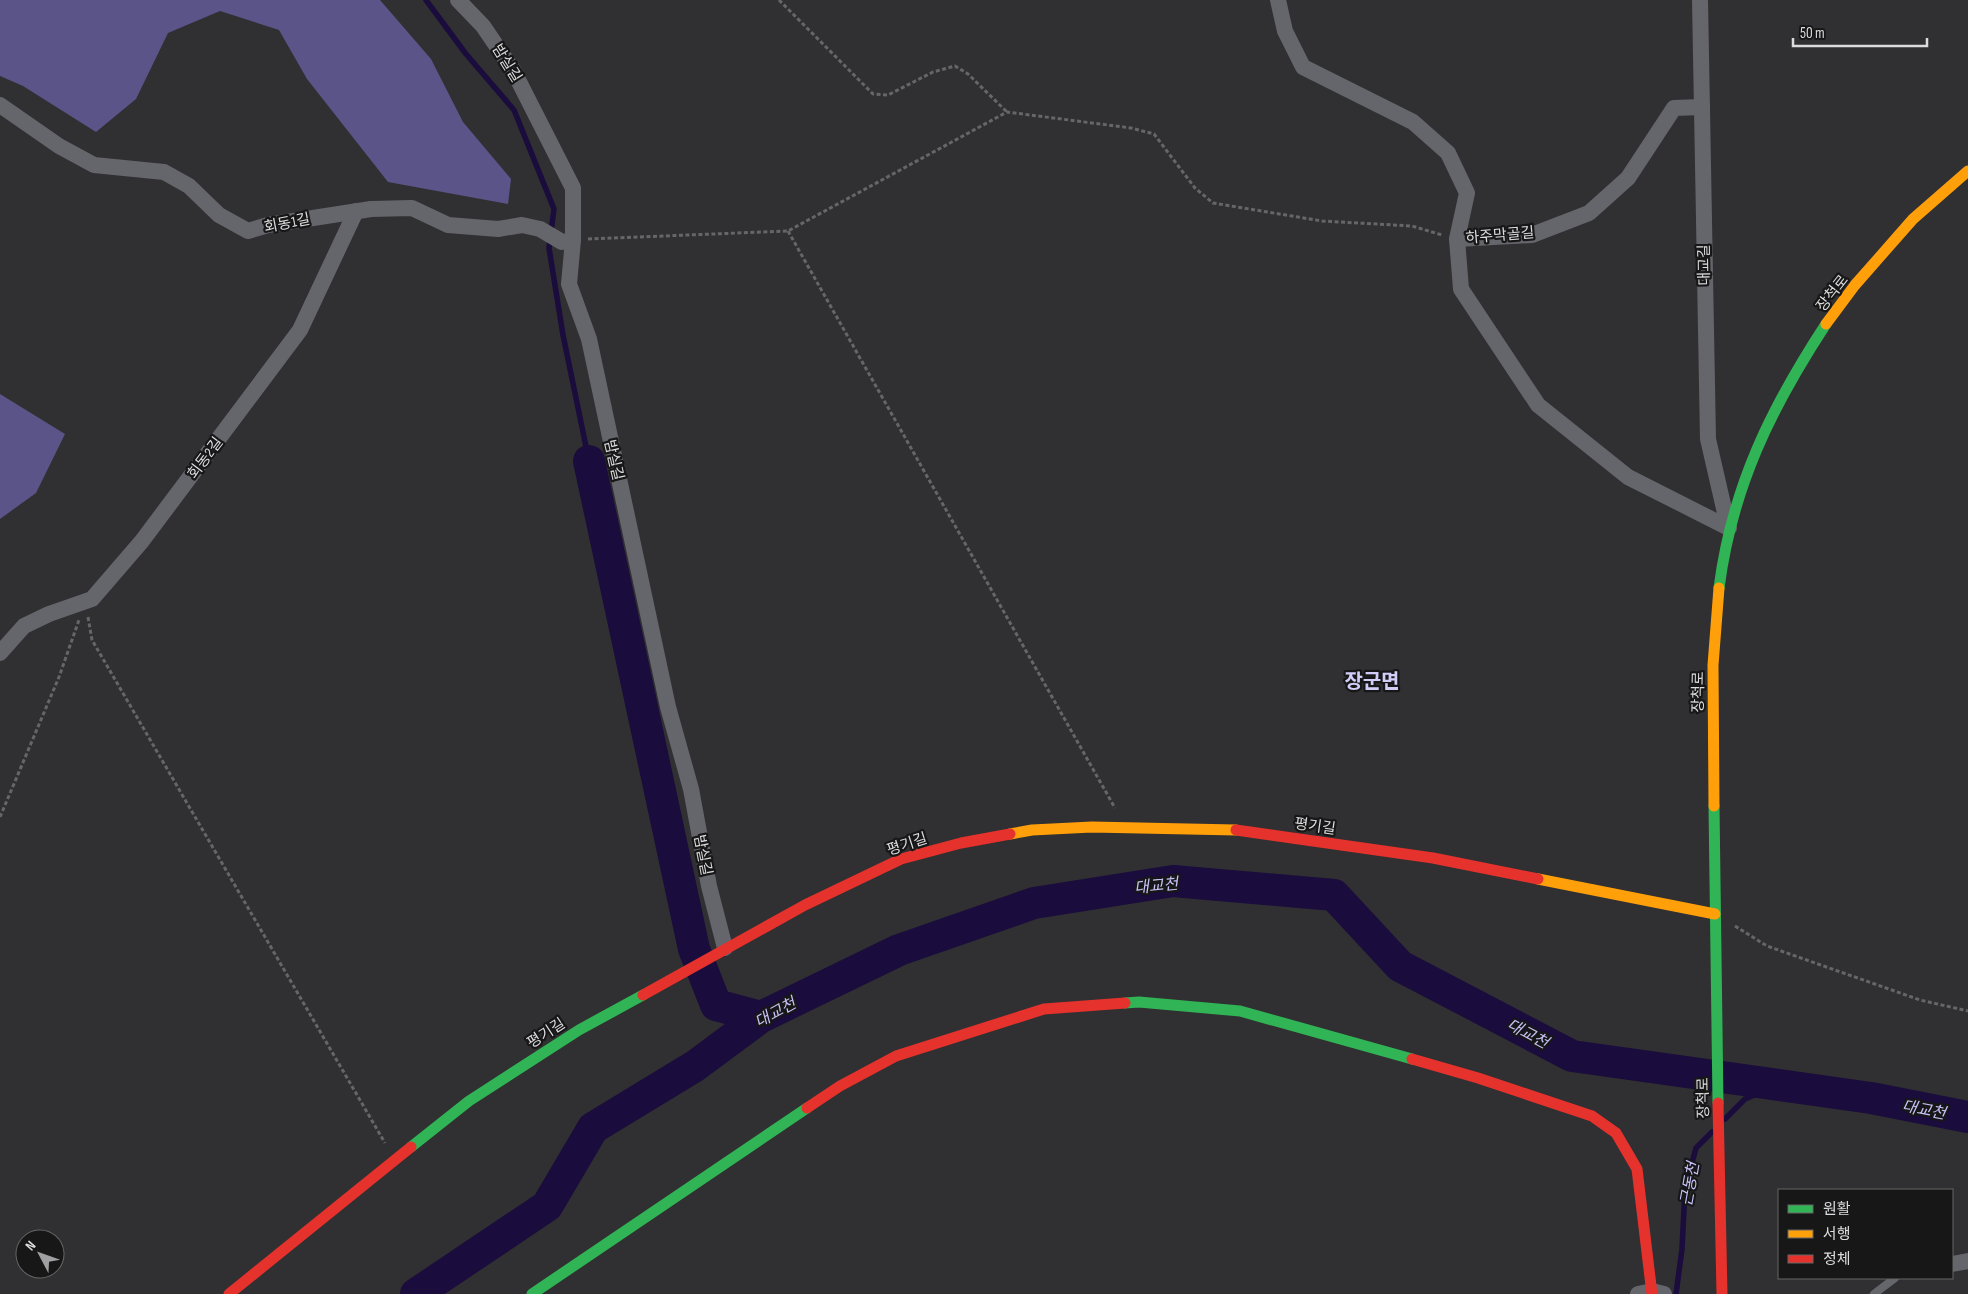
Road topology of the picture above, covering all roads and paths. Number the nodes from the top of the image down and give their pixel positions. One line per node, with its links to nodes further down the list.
1 (458, 0): 12 (street, 밤실길)
2 (779, 0): 7 (path)
3 (1278, 0): 11 (street, 하주막골길)
4 (1700, 0): 6 (street, 대교길)
5 (0, 105): 9 (street, 회동1길)
6 (1702, 107): 11 (street, 하주막골길); 13 (street, 대교길)
7 (1007, 112): 10 (path); 11 (path)
8 (1968, 171): 13 (main road, 장척로)
9 (356, 212): 12 (street, 회동1길); 14 (street, 회동2길)
10 (788, 230): 12 (path); 17 (path)
11 (1457, 239): 13 (street)
12 (568, 241): 19 (street, 밤실길)
13 (1729, 528): 18 (main road, 장척로)
14 (86, 601): 15 (street, 회동2길); 16 (path); 21 (path)
15 (0, 653)
16 (0, 817)
17 (1126, 828): 18 (main road, 평기길); 19 (main road, 평기길)
18 (1715, 914): 20 (path); 25 (main road, 장척로)
19 (725, 948): 21 (main road, 평기길)
20 (1968, 1011)
21 (395, 1160): 27 (main road, 평기길)
22 (1968, 1262): 23 (street)
23 (1953, 1264)
24 (1894, 1279): 29 (lane)
25 (1722, 1289)
26 (1651, 1293): 28 (main road)
27 (229, 1294)
28 (532, 1294)
29 (1874, 1294)

